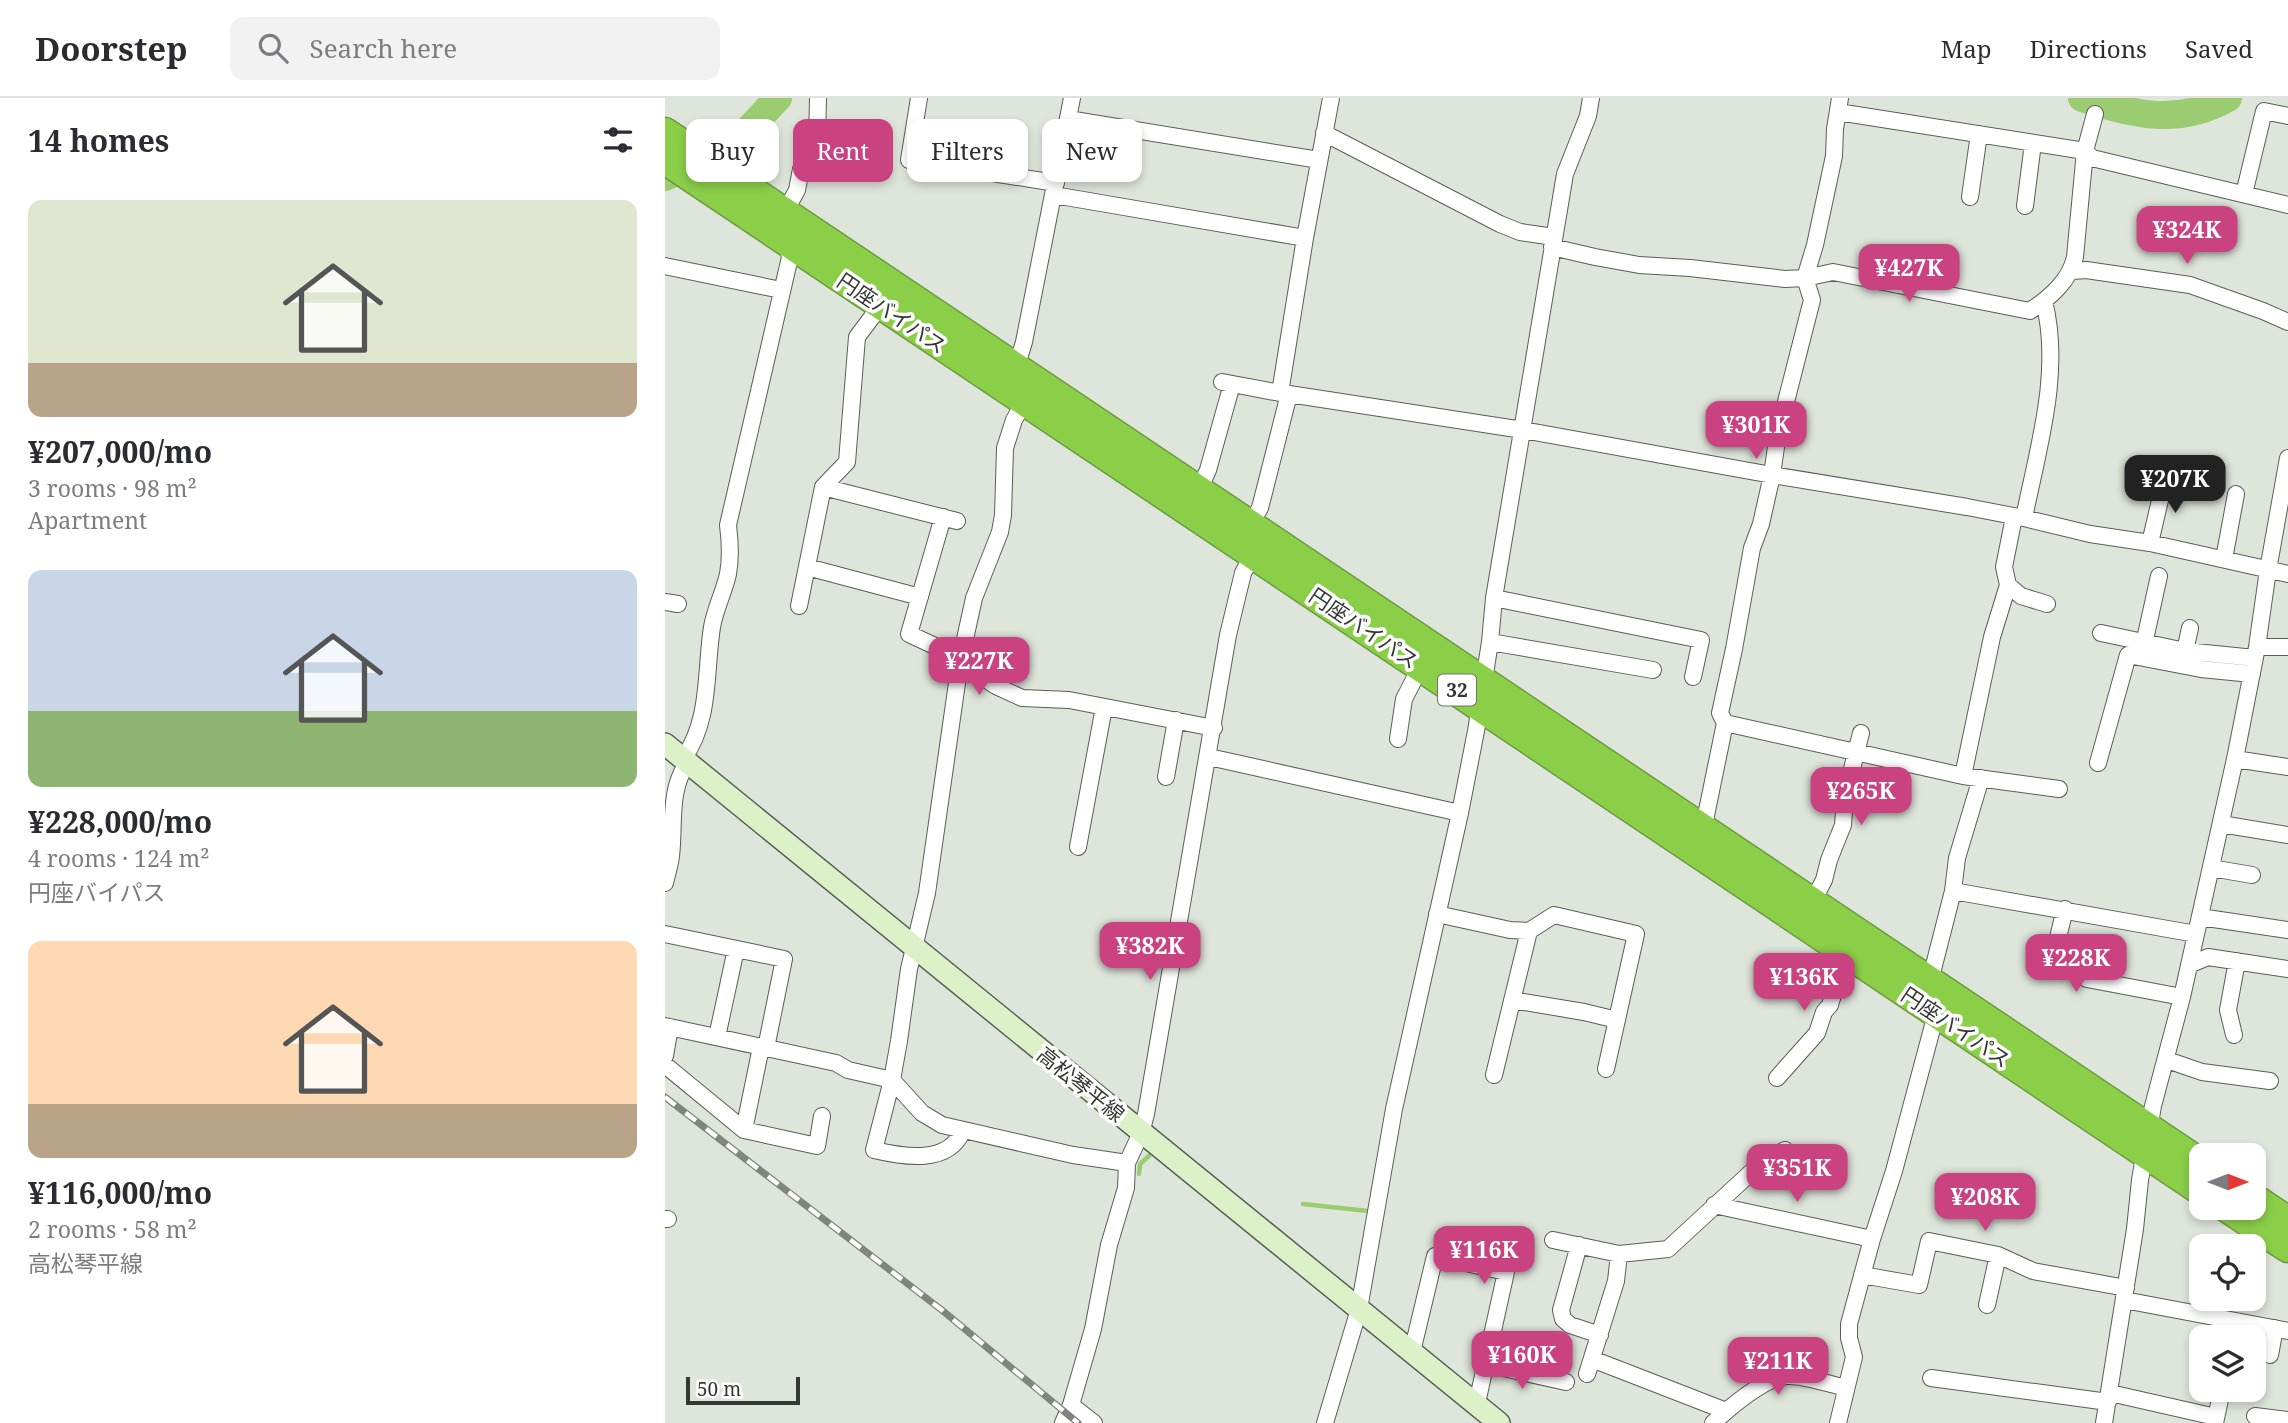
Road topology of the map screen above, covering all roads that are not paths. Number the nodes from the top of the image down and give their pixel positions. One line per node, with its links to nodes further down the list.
1 (818, 98): 24 (street)
2 (919, 98): 19 (street)
3 (1072, 98): 9 (street)
4 (1331, 98): 12 (street)
5 (1591, 98): 26 (street)
6 (1839, 105): 13 (street); 29 (street)
7 (2095, 114): 15 (street)
8 (2288, 116): 20 (street)
9 (1068, 119)
10 (1142, 131): 17 (street)
11 (665, 132): 16 (highway, 円座バイパス / 32)
12 (1324, 133): 17 (street); 26 (street)
13 (1979, 134): 14 (street); 21 (street)
14 (2033, 143): 15 (street); 23 (street)
15 (2085, 151): 20 (street); 28 (street)
16 (673, 156): 24 (highway, 円座バイパス / 32)
17 (1318, 160): 25 (street)
18 (1056, 182): 19 (street)
19 (1055, 189): 25 (street); 34 (street)
20 (2244, 194): 22 (street)
21 (1970, 197)
22 (2288, 205)
23 (2025, 206)
24 (790, 225): 30 (street); 32 (highway, 円座バイパス / 32); 34 (highway, 円座バイパス / 32)
25 (1305, 238): 35 (street)
26 (1553, 242): 29 (street); 37 (street)
27 (665, 266): 30 (street)
28 (2072, 271): 31 (street); 33 (street)
29 (1805, 278): 31 (street); 39 (street)
30 (781, 290): 77 (street)
31 (2045, 301): 44 (street)
32 (881, 305): 36 (highway, 円座バイパス / 32); 41 (street)
33 (2288, 322)
34 (1016, 368): 36 (highway); 42 (highway, 円座バイパス / 32)
35 (1285, 393): 37 (street); 42 (street); 45 (street)
36 (1024, 401): 47 (highway, 円座バイパス / 32); 65 (street)
37 (1523, 430): 39 (street); 55 (street)
38 (2288, 458): 50 (street)
39 (1772, 475): 44 (street); 72 (street)
40 (2165, 479): 46 (street)
41 (823, 487): 49 (street); 54 (street)
42 (1199, 490): 45 (highway, 円座バイパス / 32)
43 (2236, 494): 48 (street)
44 (2019, 517): 46 (street); 53 (street)
45 (1250, 524): 47 (highway); 69 (highway, 円座バイパス / 32)
46 (2150, 543): 48 (street)
47 (1253, 554): 66 (highway, 円座バイパス / 32); 73 (street)
48 (2224, 559): 50 (street)
49 (807, 567): 54 (street); 57 (street)
50 (2268, 570): 51 (street); 64 (street)
51 (2288, 574)
52 (2159, 576): 61 (street)
53 (2008, 584): 56 (street); 82 (street)
54 (920, 597): 65 (street)
55 (1494, 598): 60 (street); 68 (street)
56 (2047, 604)
57 (799, 606)
58 (2190, 628): 63 (street)
59 (2101, 633): 61 (street)
60 (1490, 642): 67 (street); 69 (street)
61 (2144, 644): 63 (street)
62 (2288, 647): 64 (street)
63 (2185, 651): 64 (street)
64 (2255, 660): 79 (street); 80 (street)
65 (960, 662): 70 (street); 103 (street)
66 (1420, 666): 69 (highway, 円座バイパス / 32); 75 (street)
67 (1653, 670)
68 (1693, 677)
69 (1482, 694): 86 (street); 88 (highway, 円座バイパス / 32); 105 (highway, 円座バイパス / 32)
70 (1104, 706): 71 (street); 90 (street)
71 (1176, 720): 73 (street); 83 (street)
72 (1725, 723): 76 (street); 88 (street)
73 (1214, 728): 78 (street)
74 (1861, 733): 76 (street)
75 (1398, 738)
76 (1857, 751): 82 (street); 95 (street)
77 (674, 753): 93 (street); 103 (main road, 高松琴平線)
78 (1209, 757): 86 (street); 129 (street)
79 (2235, 759): 81 (street); 87 (street)
80 (2098, 763)
81 (2288, 767)
82 (1963, 776): 84 (street)
83 (1166, 778)
84 (1980, 778): 85 (street); 94 (street)
85 (2059, 789)
86 (1460, 813): 97 (street)
87 (2221, 824): 89 (street); 91 (street)
88 (1703, 830): 95 (highway, 円座バイパス / 32)
89 (2288, 835)
90 (1078, 847)
91 (2211, 868): 92 (street); 98 (street)
92 (2252, 875)
93 (665, 883)
94 (1953, 891): 96 (street); 109 (street)
95 (1812, 903): 109 (highway, 円座バイパス / 32)
96 (2065, 909): 102 (street); 110 (street)
97 (1437, 914): 100 (street); 148 (street)
98 (2200, 917): 99 (street); 102 (street)
99 (2288, 930)
100 (1529, 932): 111 (street); 113 (street)
101 (665, 934): 104 (street)
102 (2196, 934): 107 (street)
103 (915, 948): 124 (street); 129 (main road, 高松琴平線)
104 (736, 949): 116 (street); 117 (street)
105 (1838, 949): 112 (highway, 円座バイパス / 32); 123 (street)
106 (2237, 961): 107 (street); 108 (street); 115 (street)
107 (2189, 964): 110 (street)
108 (2288, 969)
109 (1930, 981): 130 (highway, 円座バイパス / 32)
110 (2182, 996): 119 (street)
111 (1512, 1000): 113 (street); 122 (street)
112 (1936, 1014): 130 (highway, 円座バイパス / 32); 139 (street)
113 (1617, 1020): 121 (street)
114 (668, 1026): 116 (street); 118 (street)
115 (2234, 1035)
116 (717, 1037): 117 (street)
117 (763, 1047): 124 (street); 127 (street)
118 (665, 1056)
119 (2167, 1060): 125 (street); 130 (street)
120 (665, 1065): 127 (street)
121 (1605, 1069)
122 (1494, 1075)
123 (1777, 1078)
124 (892, 1080): 128 (street); 128 (street)
125 (2270, 1081)
126 (823, 1115): 127 (street)
127 (744, 1130)
128 (963, 1130): 133 (street)
129 (1141, 1133): 133 (street); 148 (main road, 高松琴平線)
130 (2147, 1140): 132 (highway, 円座バイパス / 32); 134 (highway, 円座バイパス / 32); 146 (street)
131 (1785, 1150): 135 (street)
132 (2189, 1158)
133 (1127, 1163): 160 (street)
134 (2189, 1180)
135 (1714, 1205): 139 (street); 143 (street)
136 (2266, 1206): 138 (highway)
137 (2245, 1220): 142 (highway)
138 (2288, 1221)
139 (1872, 1238): 145 (street)
140 (1553, 1240): 141 (street)
141 (1579, 1245): 143 (street); 150 (street)
142 (2288, 1248)
143 (1619, 1254): 150 (street)
144 (1998, 1255): 145 (street); 146 (street); 147 (street)
145 (1862, 1275): 156 (street)
146 (2125, 1294): 149 (street); 157 (street)
147 (1987, 1305)
148 (1359, 1309): 151 (main road, 高松琴平線); 167 (street)
149 (2281, 1330): 152 (street)
150 (1600, 1335): 162 (street)
151 (1412, 1352): 153 (street); 159 (main road, 高松琴平線)
152 (2270, 1354)
153 (1485, 1364): 155 (street); 159 (street)
154 (1931, 1378): 157 (street)
155 (1566, 1382)
156 (1846, 1388): 162 (street); 169 (street)
157 (2109, 1398): 163 (street); 170 (street)
158 (2220, 1402): 163 (street)
159 (1477, 1404): 168 (main road, 高松琴平線)
160 (1071, 1405): 165 (street); 166 (street)
161 (2255, 1416): 164 (street)
162 (1719, 1417)
163 (2215, 1420)
164 (2288, 1420)
165 (1063, 1423)
166 (1094, 1423)
167 (1325, 1423)
168 (1499, 1423)
169 (1838, 1423)
170 (2105, 1423)

